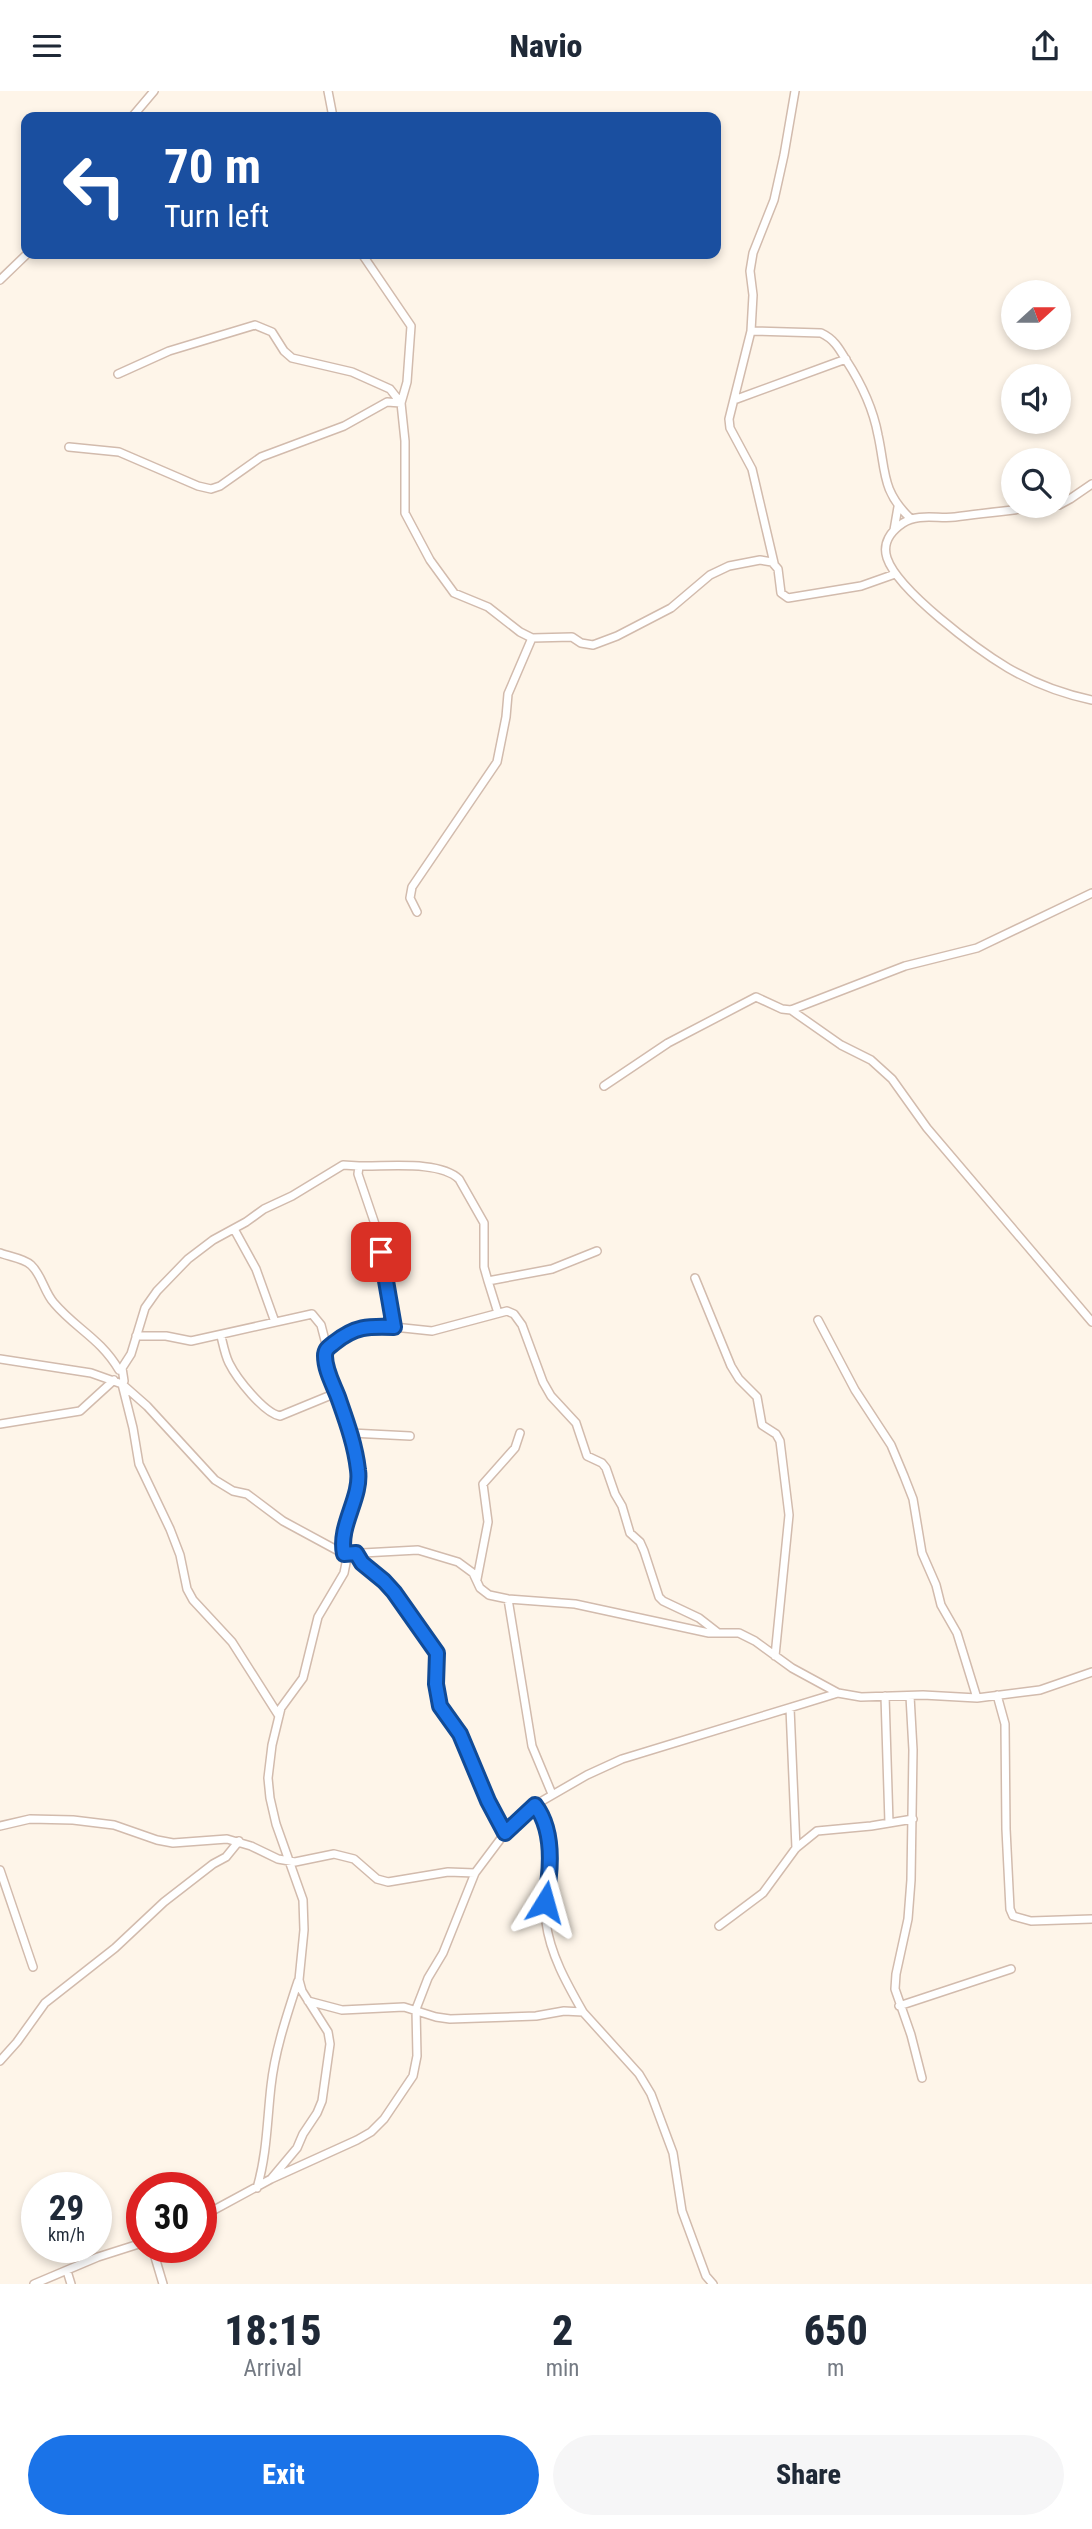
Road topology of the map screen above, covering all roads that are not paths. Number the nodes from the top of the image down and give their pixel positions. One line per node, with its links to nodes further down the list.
1 (153, 91): 4 (street)
2 (328, 91): 5 (street)
3 (795, 91): 9 (street)
4 (136, 112)
5 (332, 112)
6 (22, 259): 8 (street)
7 (365, 259): 13 (street)
8 (0, 280)
9 (751, 331): 10 (street); 12 (street)
10 (846, 359): 12 (street); 17 (street)
11 (118, 374): 13 (street)
12 (734, 400): 21 (street)
13 (401, 403): 14 (street); 23 (street)
14 (69, 447)
15 (1092, 484): 16 (street)
16 (1071, 498)
17 (898, 507): 19 (street); 20 (street)
18 (1001, 510): 19 (street)
19 (911, 519): 20 (street)
20 (894, 530): 22 (street)
21 (775, 564): 22 (street); 23 (street)
22 (895, 574): 24 (street)
23 (533, 638): 26 (street)
24 (1092, 699)
25 (1092, 893): 27 (street)
26 (417, 912)
27 (791, 1010): 28 (street); 38 (street)
28 (604, 1086)
29 (359, 1166): 30 (street); 34 (street); 39 (street)
30 (234, 1229): 37 (street); 40 (street)
31 (597, 1251): 34 (street)
32 (0, 1253): 44 (street)
33 (695, 1278): 57 (street)
34 (488, 1281): 35 (street)
35 (498, 1313): 39 (street); 56 (street)
36 (818, 1320): 63 (street)
37 (275, 1322): 41 (street); 42 (street)
38 (1092, 1322)
39 (394, 1327): 42 (street)
40 (136, 1336): 41 (street); 44 (street)
41 (220, 1336): 47 (street)
42 (327, 1348): 47 (street)
43 (0, 1359): 45 (street)
44 (120, 1369): 45 (street); 46 (street)
45 (91, 1373): 46 (street)
46 (118, 1382): 48 (street); 53 (street); 65 (street)
47 (336, 1393): 49 (street)
48 (0, 1424)
49 (351, 1433): 51 (street); 53 (street)
50 (520, 1433): 54 (street)
51 (410, 1436)
52 (356, 1553): 53 (street); 54 (street); 71 (street)
53 (344, 1554): 65 (street)
54 (477, 1579): 55 (street)
55 (508, 1599): 56 (street); 66 (street)
56 (717, 1632): 57 (street)
57 (775, 1656): 59 (street)
58 (1092, 1672): 60 (street)
59 (838, 1693): 61 (street); 64 (street)
60 (997, 1695): 63 (street); 77 (street)
61 (885, 1696): 62 (street); 69 (street)
62 (910, 1696): 63 (street); 68 (street)
63 (977, 1697)
64 (790, 1708): 66 (street); 73 (street)
65 (279, 1716): 74 (street)
66 (552, 1794): 67 (street)
67 (535, 1805): 71 (street); 85 (street)
68 (913, 1819): 69 (street); 83 (street)
69 (889, 1823): 73 (street)
70 (0, 1826): 72 (street)
71 (505, 1833): 76 (street)
72 (239, 1841): 74 (street); 86 (street)
73 (796, 1848): 78 (street)
74 (289, 1860): 76 (street); 81 (street)
75 (0, 1870): 79 (street)
76 (475, 1873): 84 (street)
77 (1092, 1919)
78 (719, 1926)
79 (33, 1967)
80 (1011, 1969): 83 (street)
81 (299, 1980): 82 (street); 89 (street)
82 (308, 2001): 84 (street); 88 (street)
83 (899, 2006): 87 (street)
84 (416, 2009): 85 (street); 88 (street)
85 (583, 2012): 97 (street)
86 (0, 2061)
87 (922, 2078)
88 (271, 2179): 89 (street)
89 (256, 2189): 90 (street)
90 (217, 2209)
91 (126, 2248): 93 (street)
92 (157, 2263): 96 (street)
93 (67, 2271): 94 (street); 95 (street)
94 (34, 2284)
95 (71, 2284)
96 (163, 2284)
97 (713, 2284)

